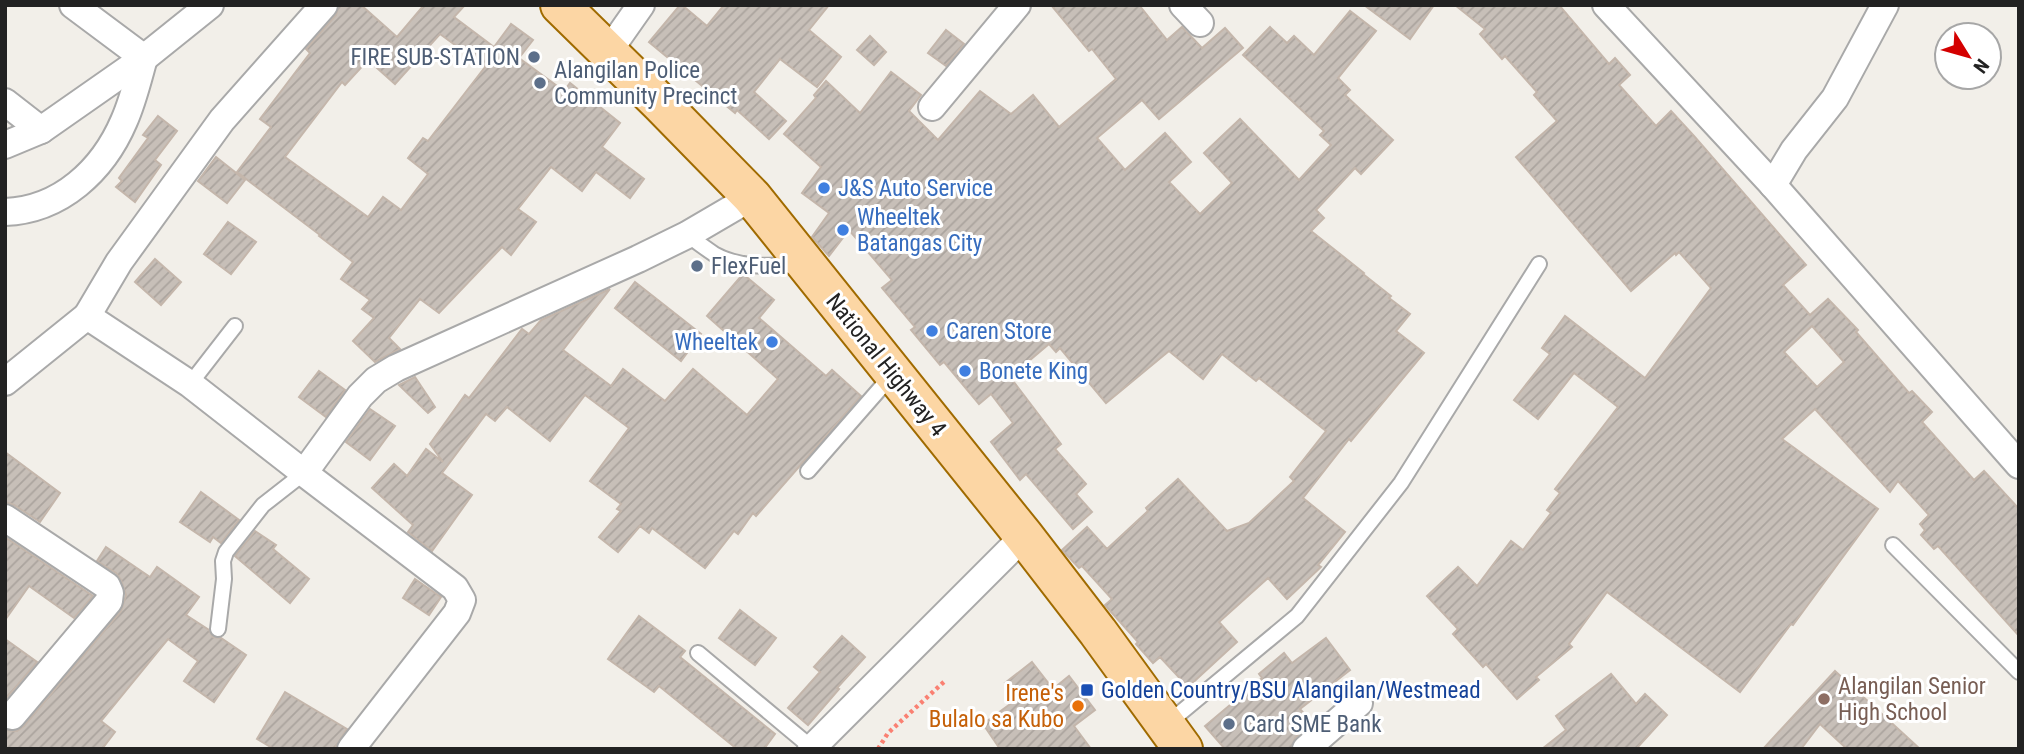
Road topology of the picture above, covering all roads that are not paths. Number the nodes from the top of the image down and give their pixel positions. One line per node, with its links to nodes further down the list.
1 (73, 5): 10 (street)
2 (210, 5): 10 (street)
3 (324, 5): 21 (street)
4 (560, 5): 9 (main road, National Highway 4)
5 (641, 5): 9 (street)
6 (1017, 5): 12 (street)
7 (1606, 5): 15 (street)
8 (1885, 5): 15 (street)
9 (608, 51): 16 (main road, National Highway 4)
10 (144, 58): 13 (street); 17 (street)
11 (5, 102): 13 (street)
12 (932, 107)
13 (41, 130): 14 (street)
14 (5, 145)
15 (1773, 185): 26 (street)
16 (752, 197): 18 (street); 20 (main road, National Highway 4)
17 (5, 212)
18 (687, 235): 20 (lane); 28 (street)
19 (1539, 264): 37 (lane)
20 (805, 265): 23 (main road, National Highway 4)
21 (87, 316): 24 (street); 25 (street)
22 (235, 326): 25 (lane)
23 (893, 374): 27 (lane); 30 (main road, National Highway 4)
24 (5, 382)
25 (190, 384): 28 (street)
26 (2019, 465)
27 (808, 471)
28 (304, 472): 32 (lane); 39 (street)
29 (5, 518): 36 (street)
30 (1024, 536): 37 (main road, National Highway 4); 38 (street)
31 (1893, 545): 34 (lane)
32 (218, 629)
33 (698, 653): 38 (lane)
34 (2019, 672)
35 (1359, 703): 40 (street)
36 (12, 716)
37 (1174, 737)
38 (812, 748)
39 (351, 749)
40 (1306, 749)

